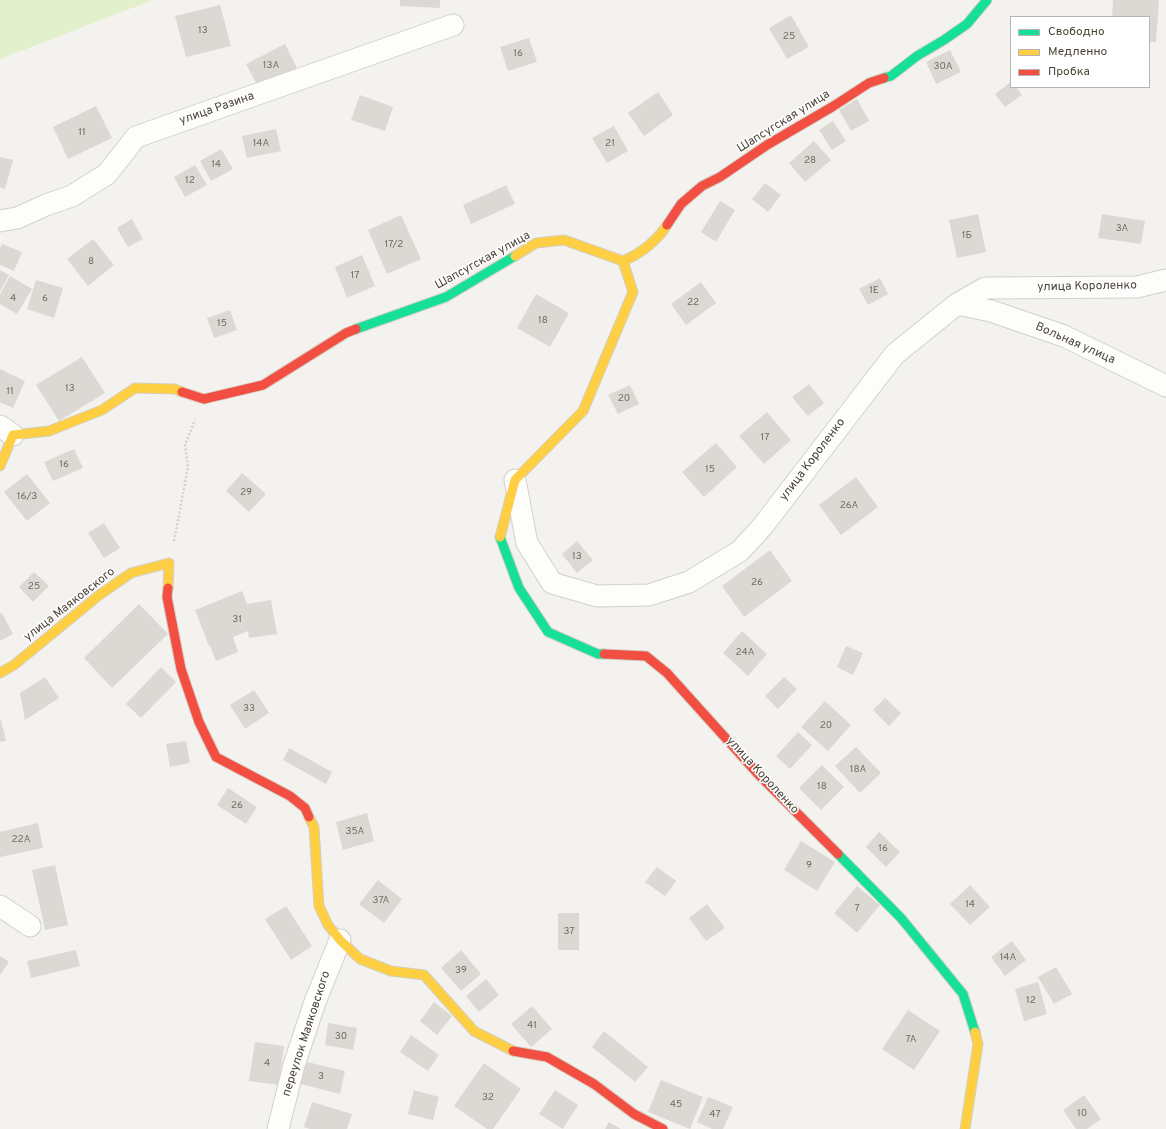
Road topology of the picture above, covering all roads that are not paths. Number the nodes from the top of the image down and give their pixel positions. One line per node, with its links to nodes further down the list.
1 (987, 0): 4 (street, Шапсугская улица)
2 (453, 25): 3 (street, улица Разина)
3 (0, 221)
4 (623, 262): 8 (street, Шапсугская улица); 10 (street, улица Короленко)
5 (1166, 280): 6 (street, улица Короленко)
6 (957, 304): 7 (street, Вольная улица); 10 (street, улица Короленко)
7 (1166, 386)
8 (7, 430): 9 (street)
9 (0, 466)
10 (515, 480): 17 (street, улица Короленко)
11 (0, 673): 14 (street, улица Маяковского)
12 (0, 906): 13 (street)
13 (30, 926)
14 (340, 940): 15 (street, переулок Маяковского); 16 (street)
15 (278, 1129)
16 (663, 1129)
17 (965, 1129)

